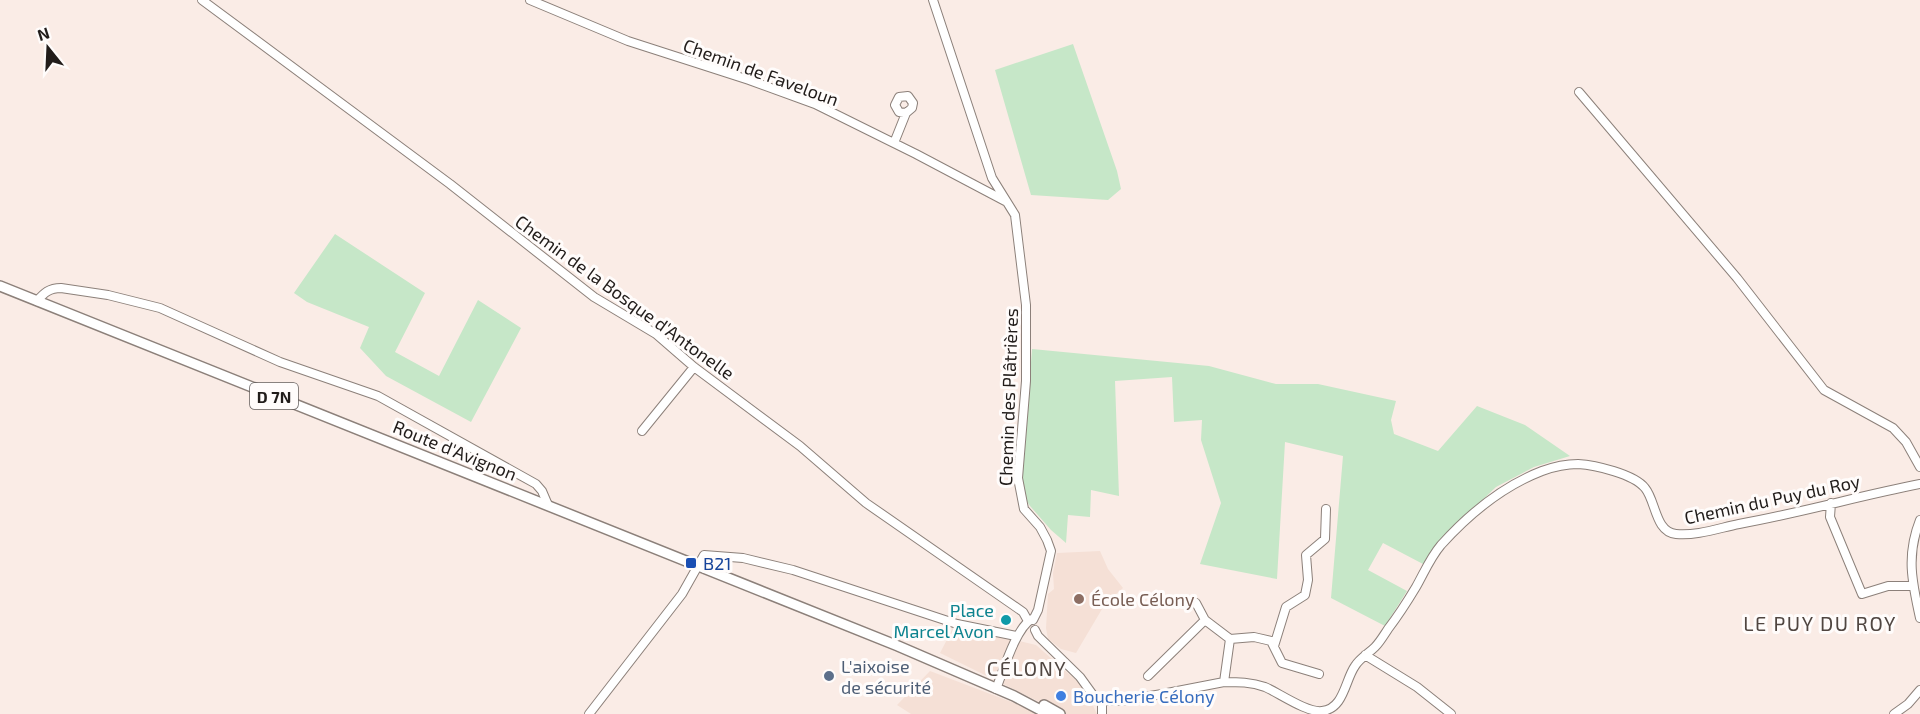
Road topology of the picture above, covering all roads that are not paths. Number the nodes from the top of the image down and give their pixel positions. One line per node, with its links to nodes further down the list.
1 (202, 0): 10 (street, Chemin de la Bosque d'Antonelle)
2 (530, 0): 6 (street, Chemin de Faveloun)
3 (933, 0): 7 (street, Chemin des Plâtrières)
4 (1578, 92): 12 (street)
5 (906, 113): 6 (street)
6 (894, 143): 7 (street, Chemin de Faveloun)
7 (1007, 203): 23 (street, Chemin des Plâtrières)
8 (0, 286): 9 (main road, Route d'Avignon / D 7N)
9 (37, 301): 15 (main road, Route d'Avignon / D 7N); 15 (street)
10 (694, 367): 11 (street); 23 (street, Chemin de la Bosque d'Antonelle)
11 (642, 432)
12 (1920, 467)
13 (1920, 484): 14 (street, Chemin du Puy du Roy)
14 (1831, 502): 19 (street); 27 (street, Chemin du Puy du Roy)
15 (548, 505): 18 (main road, Route d'Avignon / D 7N)
16 (1326, 509): 26 (street)
17 (1920, 520): 19 (street)
18 (699, 566): 24 (street); 31 (main road, Route d'Avignon / D 7N); 35 (street)
19 (1913, 586): 21 (street)
20 (1196, 603): 22 (street)
21 (1920, 618)
22 (1205, 621): 25 (street); 29 (street)
23 (1029, 622): 24 (street); 33 (street)
24 (1016, 636): 31 (street)
25 (1230, 639): 26 (street); 30 (street)
26 (1274, 646): 28 (street)
27 (1365, 655): 34 (street, Chemin du Puy du Roy); 39 (street)
28 (1319, 674)
29 (1148, 676)
30 (1224, 682): 33 (street, Chemin du Puy du Roy); 34 (street, Chemin du Puy du Roy)
31 (997, 687): 36 (main road, Route d'Avignon / D 7N); 37 (main road, Route d'Avignon / D 7N)
32 (1920, 690): 40 (street)
33 (1102, 701): 38 (street)
34 (1324, 713)
35 (589, 714)
36 (1046, 714)
37 (1060, 714)
38 (1102, 714)
39 (1451, 714)
40 (1894, 714)

